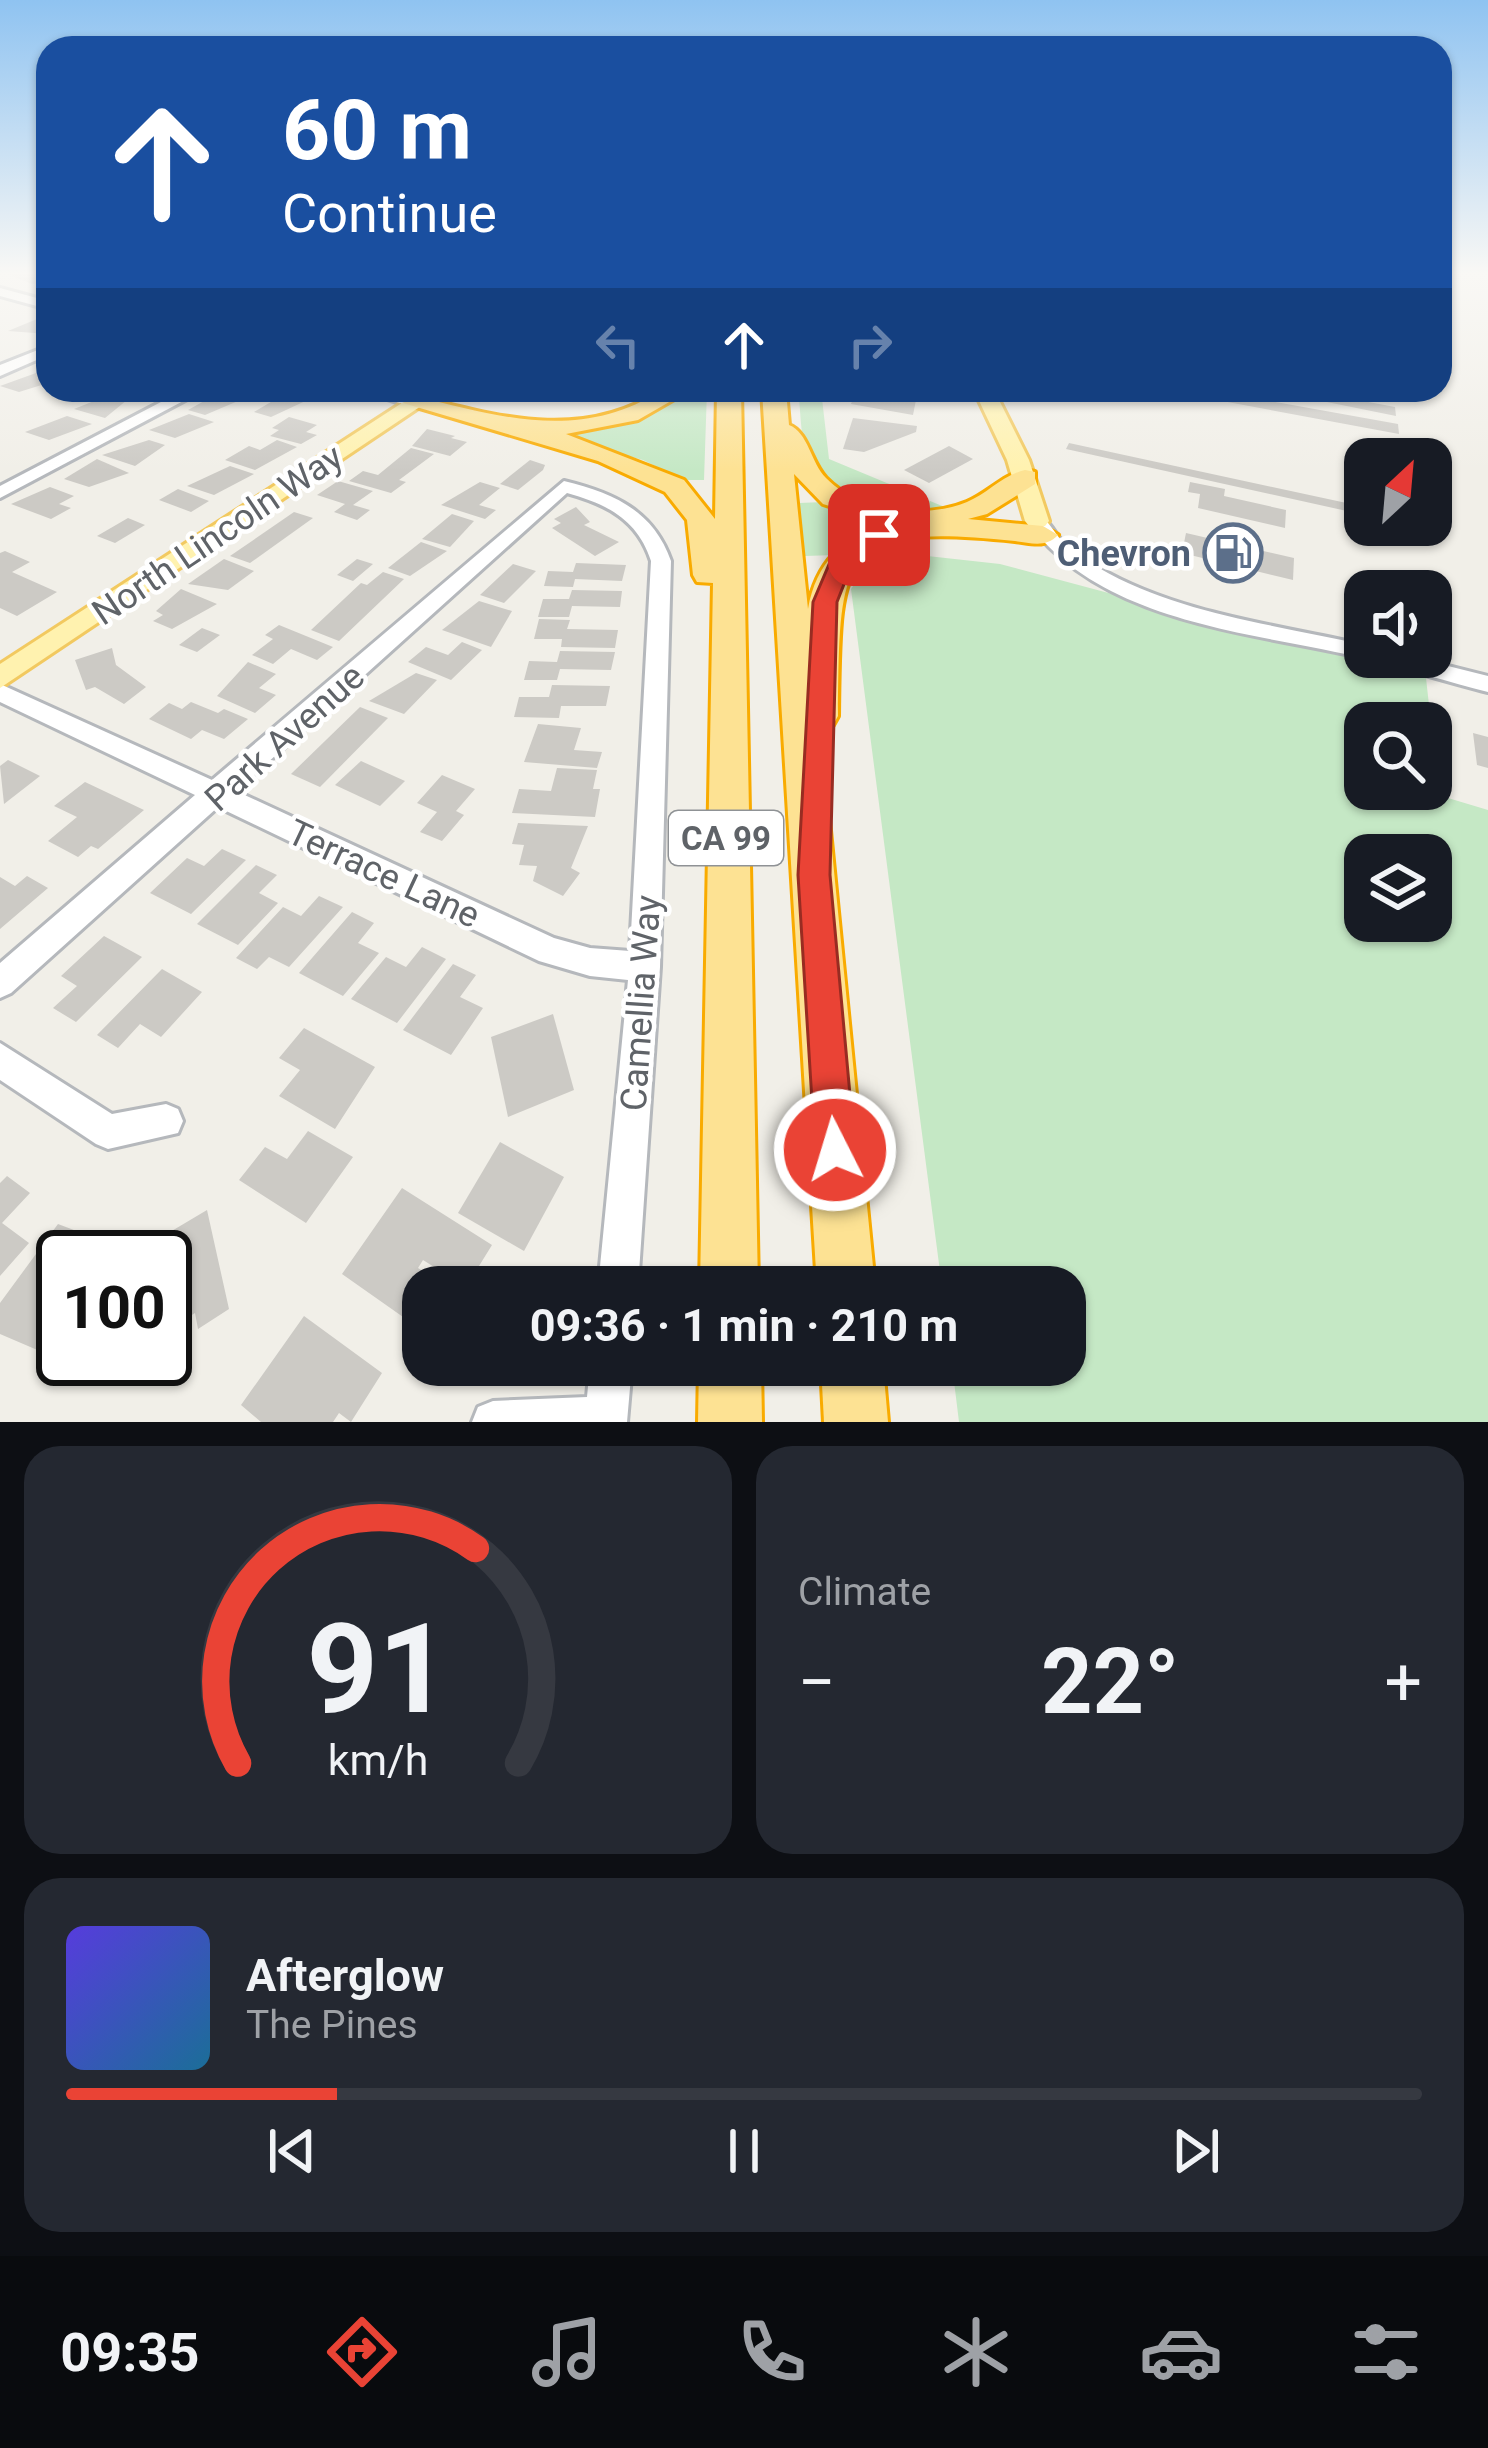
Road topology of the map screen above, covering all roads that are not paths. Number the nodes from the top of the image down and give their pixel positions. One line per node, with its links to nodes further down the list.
1 (36, 355): 2 (street)
2 (0, 371)
3 (173, 402): 14 (street)
4 (416, 402): 19 (main road, North Lincoln Way)
5 (440, 402): 11 (highway)
6 (658, 402): 11 (highway)
7 (729, 402): 22 (highway, CA 99)
8 (776, 402): 24 (highway, CA 99)
9 (779, 402): 15 (highway)
10 (990, 402): 12 (main road)
11 (501, 426): 22 (highway)
12 (1025, 478): 15 (highway); 16 (main road)
13 (564, 486): 23 (street, Park Avenue); 25 (street, Camellia Way)
14 (0, 493)
15 (936, 519): 16 (highway)
16 (1040, 528): 17 (street); 24 (highway)
17 (1344, 648)
18 (1452, 676): 20 (street)
19 (0, 678)
20 (1488, 685)
21 (0, 692): 23 (street, Terrace Lane)
22 (726, 763): 30 (highway, CA 99)
23 (219, 795): 25 (street, Terrace Lane); 26 (street, Park Avenue)
24 (814, 875): 31 (highway, CA 99)
25 (645, 967): 29 (street, Camellia Way)
26 (0, 983)
27 (0, 1060): 28 (street)
28 (166, 1121)
29 (620, 1266)
30 (729, 1266)
31 (844, 1266)
32 (609, 1386): 35 (street)
33 (730, 1386): 37 (highway)
34 (853, 1386): 38 (highway)
35 (606, 1420): 36 (street)
36 (493, 1422)
37 (730, 1422)
38 (856, 1422)

